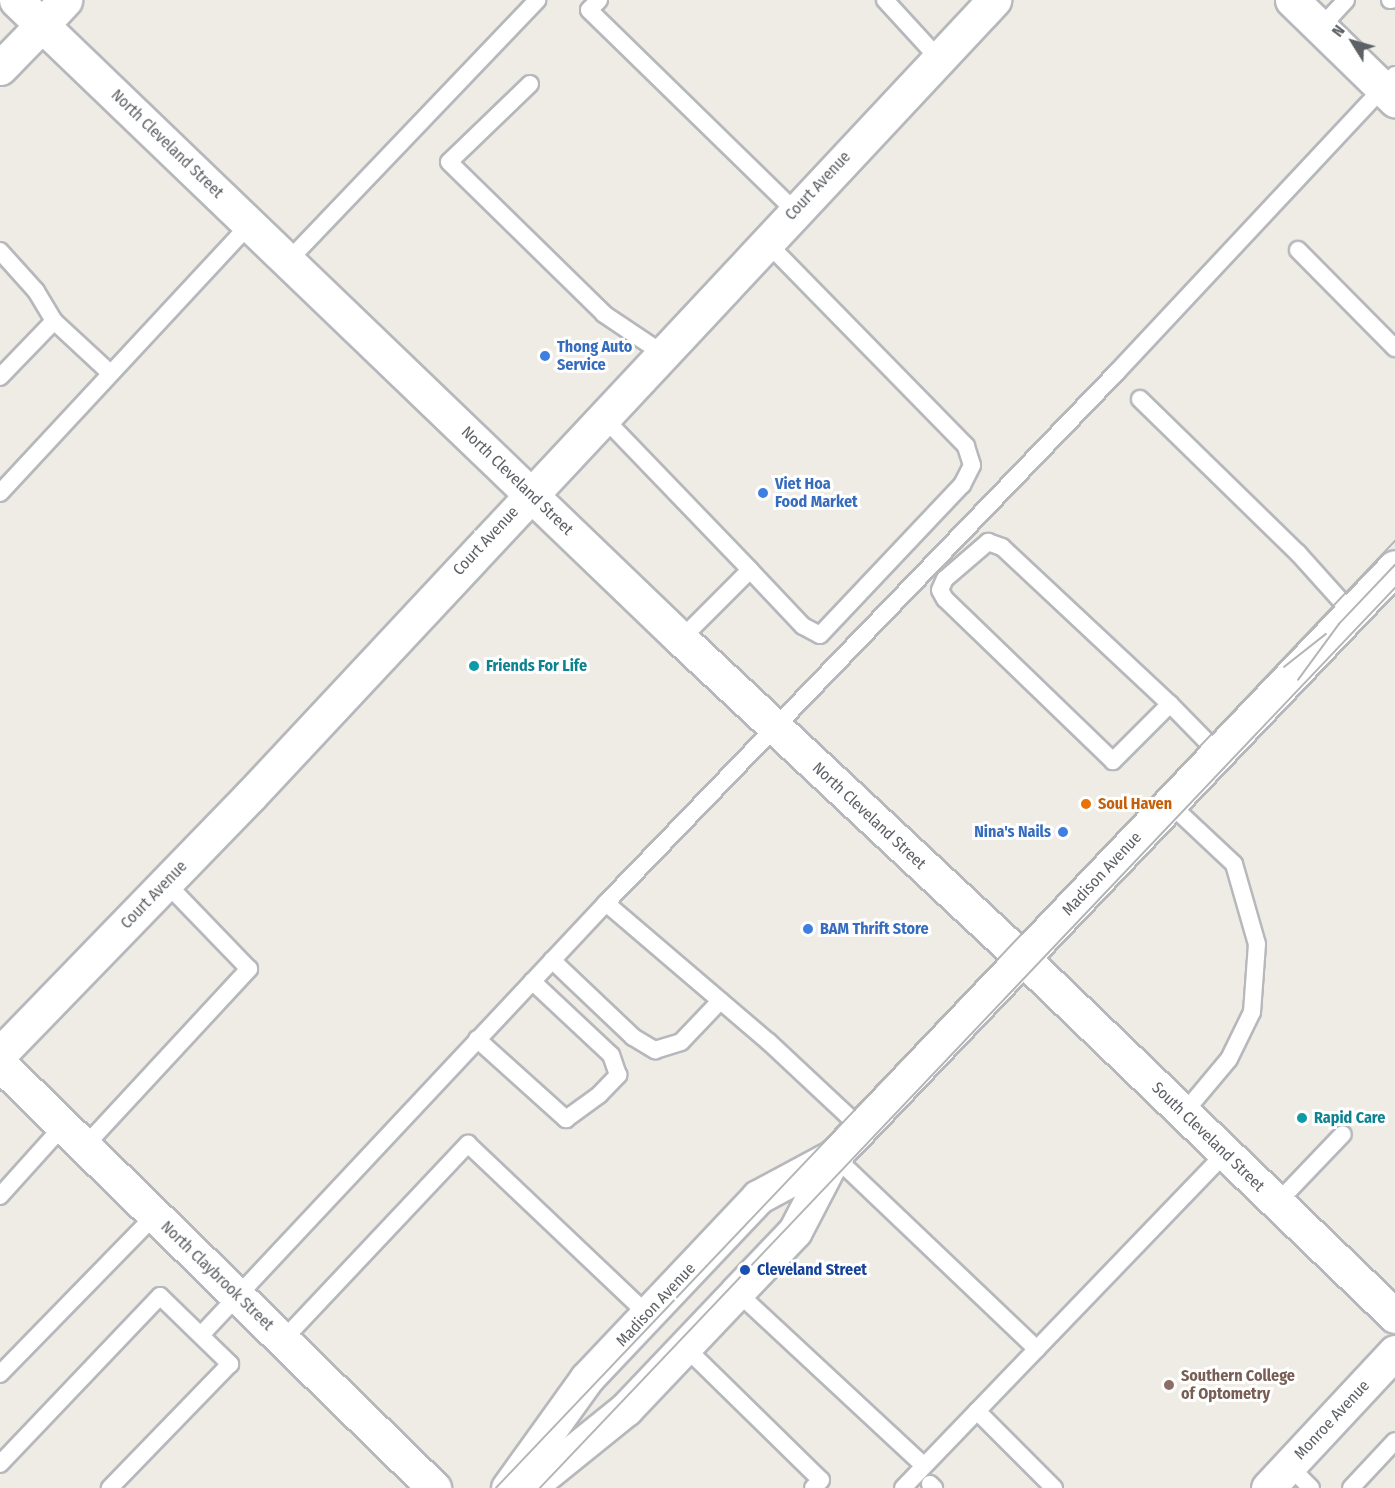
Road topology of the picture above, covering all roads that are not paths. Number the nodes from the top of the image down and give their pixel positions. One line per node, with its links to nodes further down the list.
1 (16, 0): 9 (street, North Cleveland Street)
2 (65, 0): 9 (street)
3 (537, 0): 20 (lane)
4 (599, 0): 15 (lane)
5 (885, 0): 11 (lane)
6 (994, 0): 11 (street, Court Avenue)
7 (1292, 0): 10 (street)
8 (1346, 0): 10 (lane)
9 (42, 25): 12 (street); 16 (street, North Cleveland Street)
10 (1320, 27): 14 (street)
11 (939, 59): 15 (street, Court Avenue)
12 (0, 68)
13 (530, 84): 23 (lane)
14 (1391, 87): 35 (lane)
15 (795, 211): 17 (street, Court Avenue)
16 (250, 224): 20 (street, North Cleveland Street); 24 (lane)
17 (766, 242): 23 (street, Court Avenue); 31 (lane)
18 (1298, 250): 22 (lane)
19 (0, 251): 21 (lane)
20 (288, 261): 29 (street, North Cleveland Street)
21 (54, 321): 24 (lane); 25 (lane)
22 (1395, 348)
23 (662, 353): 27 (street, Court Avenue)
24 (110, 373): 28 (lane)
25 (0, 377)
26 (1140, 399): 32 (lane)
27 (603, 417): 29 (street, Court Avenue); 31 (lane)
28 (0, 493)
29 (529, 493): 33 (street, North Cleveland Street); 38 (street, Court Avenue)
30 (1395, 567): 32 (street, Madison Avenue)
31 (750, 570): 33 (lane)
32 (1351, 612): 36 (street, Madison Avenue)
33 (681, 639): 35 (street, North Cleveland Street)
34 (1170, 704): 34 (lane); 36 (lane)
35 (774, 727): 39 (lane); 40 (street, North Cleveland Street)
36 (1217, 752): 37 (street, Madison Avenue)
37 (1169, 803): 40 (street, Madison Avenue); 47 (lane)
38 (165, 883): 45 (street, Court Avenue); 50 (lane)
39 (606, 903): 41 (lane); 43 (lane)
40 (1022, 958): 47 (street, South Cleveland Street); 48 (street, Madison Avenue)
41 (552, 960): 42 (lane); 43 (lane)
42 (532, 981): 44 (lane); 44 (lane)
43 (720, 1001): 48 (lane)
44 (477, 1039): 57 (lane)
45 (0, 1054)
46 (0, 1064): 50 (street, North Claybrook Street)
47 (1183, 1114): 51 (street, South Cleveland Street)
48 (861, 1128): 52 (street, Madison Avenue)
49 (1343, 1134): 54 (lane)
50 (74, 1136): 53 (lane); 55 (street, North Claybrook Street)
51 (1225, 1154): 54 (street, South Cleveland Street); 63 (lane)
52 (834, 1156): 56 (street, Madison Avenue); 58 (street, Madison Avenue); 63 (lane)
53 (0, 1196)
54 (1277, 1203): 59 (street, South Cleveland Street)
55 (154, 1216): 57 (street, North Claybrook Street); 65 (lane)
56 (737, 1292): 62 (street, Madison Avenue); 69 (lane)
57 (236, 1296): 60 (lane); 61 (street, North Claybrook Street)
58 (647, 1314): 61 (lane); 74 (street, Madison Avenue)
59 (1395, 1316)
60 (201, 1335): 68 (lane); 72 (lane)
61 (283, 1340): 73 (street, North Claybrook Street)
62 (684, 1347): 75 (street, Madison Avenue); 76 (lane)
63 (1037, 1348): 66 (lane)
64 (1395, 1352): 70 (street, Monroe Avenue)
65 (0, 1374)
66 (977, 1411): 69 (lane); 78 (lane)
67 (1395, 1442): 71 (lane)
68 (0, 1464)
69 (924, 1466): 77 (lane)
70 (1290, 1481)
71 (1359, 1486)
72 (110, 1488)
73 (434, 1488)
74 (508, 1488)
75 (528, 1488)
76 (813, 1488)
77 (903, 1488)
78 (1054, 1488)

